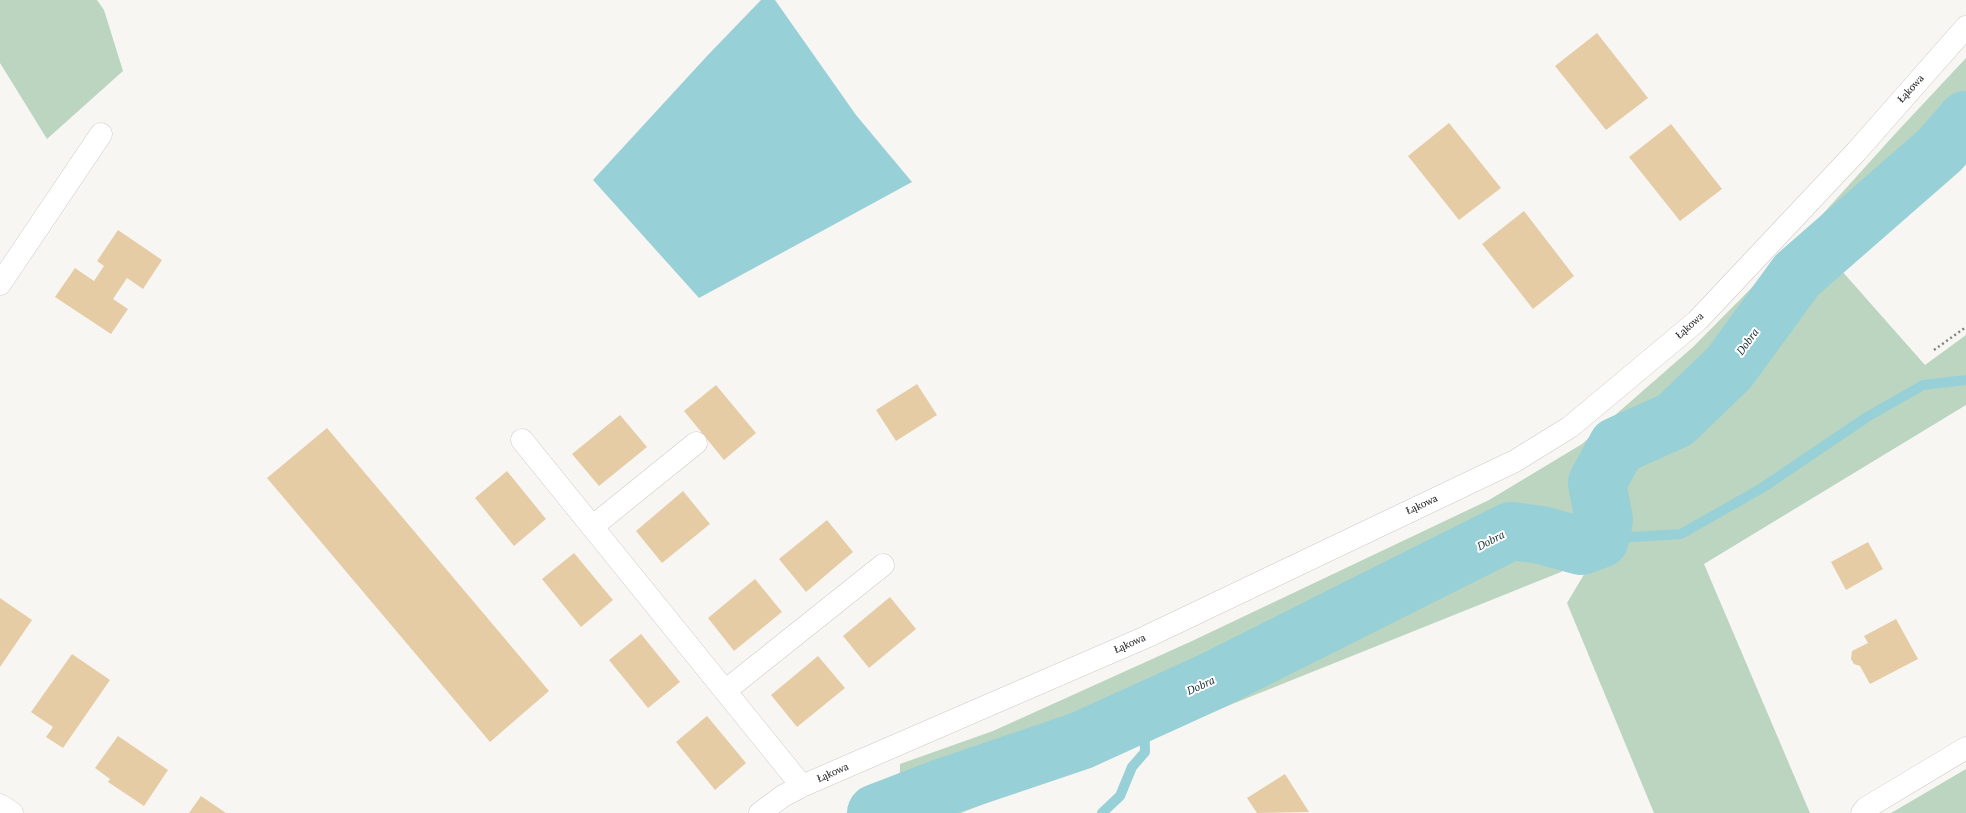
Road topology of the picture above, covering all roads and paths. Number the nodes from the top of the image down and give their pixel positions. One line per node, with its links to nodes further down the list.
1 (1966, 27): 12 (street, Łąkowa)
2 (101, 134): 3 (street)
3 (0, 284)
4 (1966, 327): 5 (path)
5 (1934, 350)
6 (522, 440): 8 (street)
7 (696, 443): 8 (street)
8 (592, 527): 10 (street)
9 (883, 565): 10 (street)
10 (725, 691): 12 (street)
11 (1966, 748): 16 (street)
12 (802, 786): 15 (street, Łąkowa)
13 (0, 805): 14 (street)
14 (12, 813)
15 (760, 813)
16 (1862, 813)

